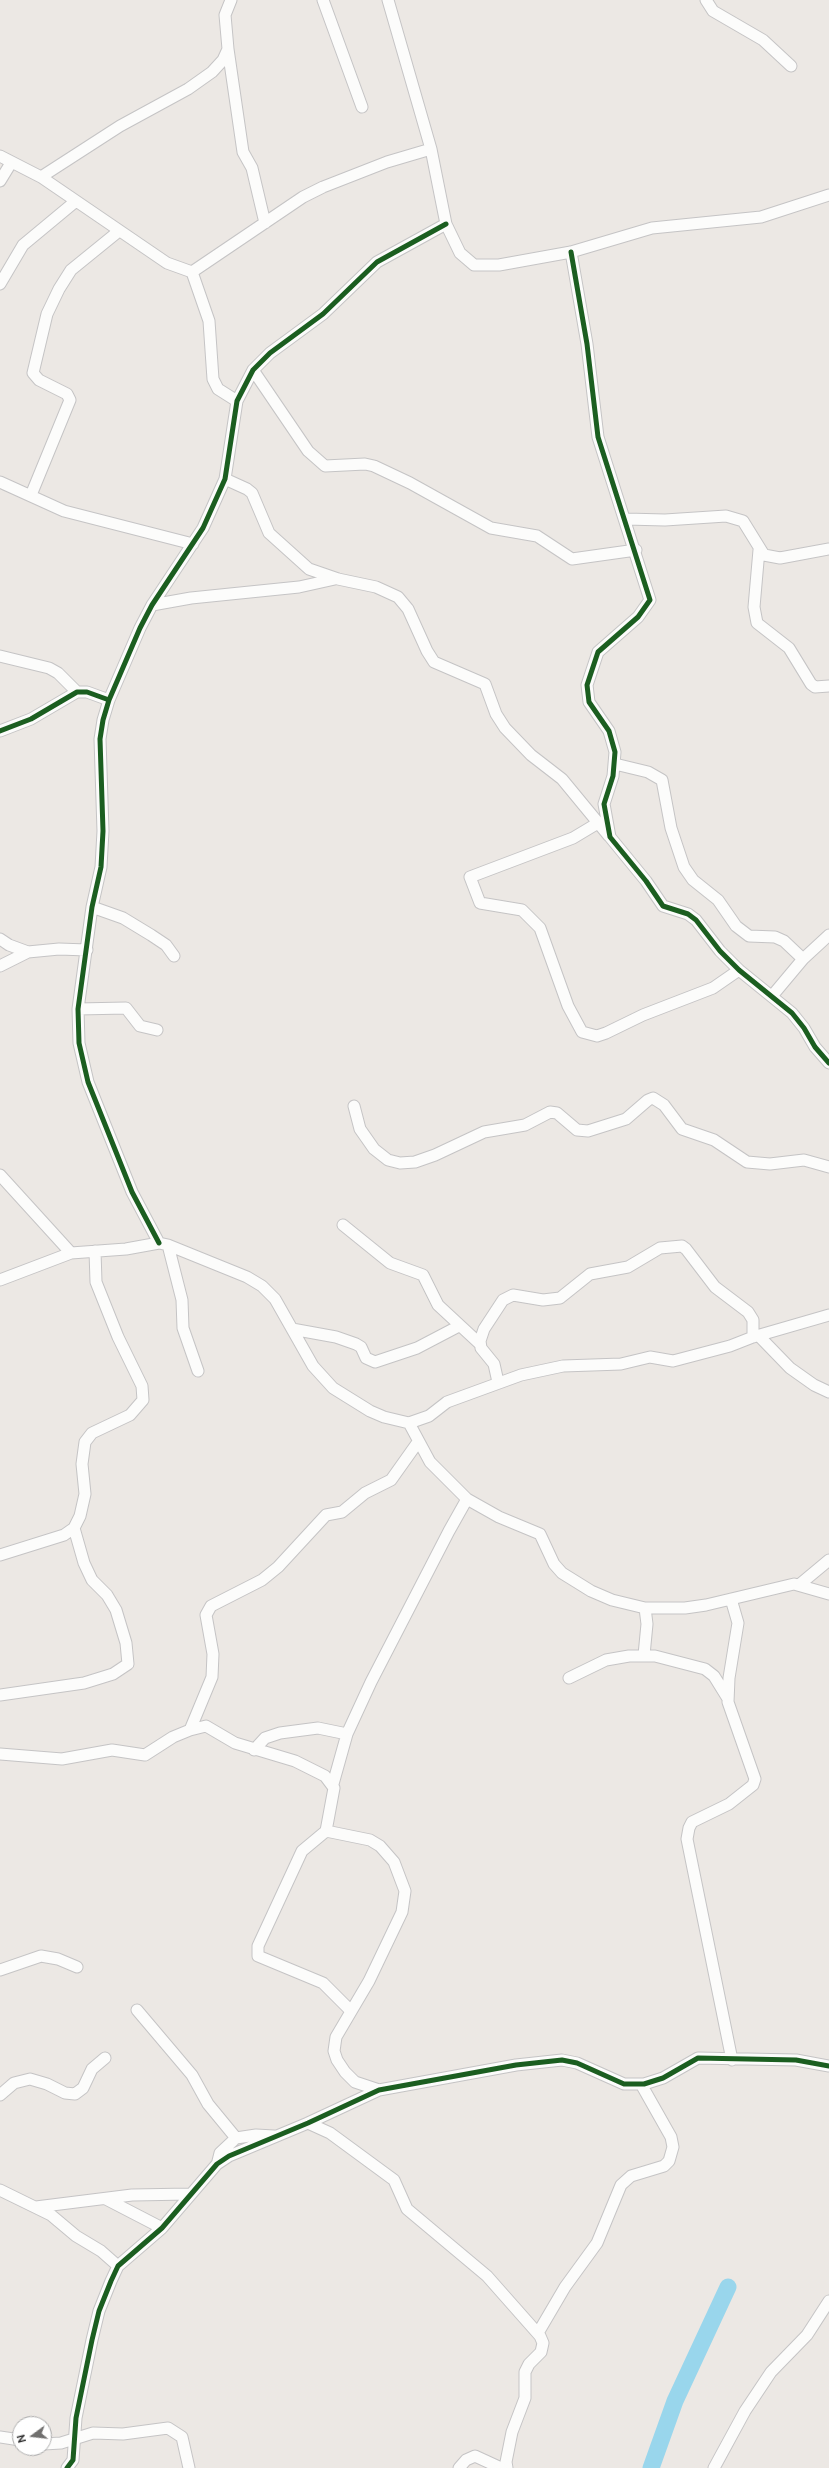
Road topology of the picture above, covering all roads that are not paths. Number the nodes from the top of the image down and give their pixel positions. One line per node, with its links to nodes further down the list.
1 (231, 0): 5 (street)
2 (323, 0): 7 (street)
3 (388, 0): 8 (street)
4 (706, 0): 6 (street)
5 (228, 50): 11 (street); 15 (street)
6 (790, 66)
7 (362, 107)
8 (431, 149): 15 (street); 16 (street)
9 (0, 156): 10 (street)
10 (10, 163): 11 (street); 12 (street)
11 (41, 177): 14 (street)
12 (0, 181)
13 (829, 195): 18 (street)
14 (76, 201): 17 (street); 20 (street)
15 (265, 223): 19 (street)
16 (446, 224): 18 (street); 21 (street)
17 (119, 231): 19 (street); 25 (street)
18 (571, 252): 26 (street)
19 (192, 272): 22 (street)
20 (0, 284)
21 (253, 370): 22 (street); 29 (street)
22 (237, 401): 23 (street)
23 (225, 479): 27 (street); 31 (street)
24 (0, 482): 25 (street)
25 (31, 496): 27 (street)
26 (626, 519): 29 (street); 30 (street)
27 (193, 544): 32 (street)
28 (829, 549): 30 (street)
29 (636, 550): 38 (street)
30 (759, 550): 34 (street)
31 (338, 579): 32 (street); 39 (street)
32 (152, 605): 36 (street)
33 (0, 656): 35 (street)
34 (829, 686)
35 (77, 692): 36 (street); 37 (street)
36 (109, 700): 41 (street)
37 (0, 731)
38 (615, 764): 40 (street); 47 (street)
39 (598, 823): 40 (street); 49 (street)
40 (610, 837): 49 (street)
41 (92, 907): 44 (street); 46 (street)
42 (829, 935): 47 (street)
43 (0, 939): 45 (street)
44 (87, 950): 45 (street); 51 (street)
45 (28, 952): 48 (street)
46 (174, 956)
47 (803, 959): 50 (street)
48 (0, 966)
49 (739, 970): 50 (street)
50 (772, 996): 53 (street)
51 (78, 1010): 52 (street); 58 (street)
52 (157, 1030)
53 (829, 1063)
54 (354, 1106): 55 (street)
55 (829, 1167)
56 (0, 1175): 60 (street)
57 (344, 1224): 63 (street)
58 (163, 1244): 59 (street); 64 (street); 67 (street)
59 (95, 1251): 60 (street); 73 (street)
60 (71, 1253): 61 (street)
61 (0, 1280)
62 (829, 1314): 65 (street)
63 (459, 1326): 64 (street); 66 (street)
64 (292, 1329): 70 (street)
65 (756, 1336): 66 (street); 68 (street); 69 (street)
66 (480, 1344): 68 (street)
67 (198, 1371)
68 (498, 1382): 70 (street)
69 (829, 1392)
70 (409, 1423): 71 (street)
71 (418, 1442): 72 (street); 84 (street)
72 (467, 1499): 79 (street); 85 (street)
73 (74, 1528): 74 (street); 82 (street)
74 (0, 1555)
75 (829, 1560): 76 (street)
76 (800, 1585): 77 (street); 78 (street)
77 (829, 1594)
78 (732, 1600): 79 (street); 83 (street)
79 (645, 1608): 80 (street)
80 (644, 1655): 81 (street); 83 (street)
81 (569, 1678)
82 (0, 1695)
83 (727, 1698): 95 (street)
84 (190, 1730): 86 (street); 87 (street)
85 (347, 1734): 86 (street); 88 (street)
86 (254, 1750): 88 (street)
87 (0, 1754)
88 (333, 1784): 89 (street)
89 (326, 1831): 93 (street); 93 (street)
90 (77, 1967): 91 (street)
91 (0, 1970)
92 (137, 2010): 102 (street)
93 (351, 2011): 98 (street)
94 (104, 2058): 99 (street)
95 (732, 2060): 96 (street); 97 (street)
96 (829, 2066)
97 (641, 2084): 98 (street); 111 (street)
98 (379, 2090): 100 (street)
99 (0, 2095)
100 (308, 2123): 101 (street); 111 (street)
101 (276, 2136): 102 (street); 103 (street)
102 (236, 2138): 103 (street)
103 (217, 2164): 105 (street)
104 (0, 2190): 107 (street)
105 (190, 2194): 106 (street); 108 (street)
106 (106, 2199): 107 (street); 108 (street)
107 (36, 2207): 109 (street)
108 (162, 2228): 109 (street)
109 (118, 2266): 114 (street)
110 (829, 2301): 121 (street)
111 (538, 2333): 120 (street)
112 (0, 2437): 113 (street)
113 (12, 2439)
114 (76, 2439): 115 (street); 116 (street); 117 (street)
115 (52, 2443)
116 (67, 2468)
117 (189, 2468)
118 (460, 2468): 119 (street)
119 (501, 2468)
120 (507, 2468)
121 (714, 2468)

